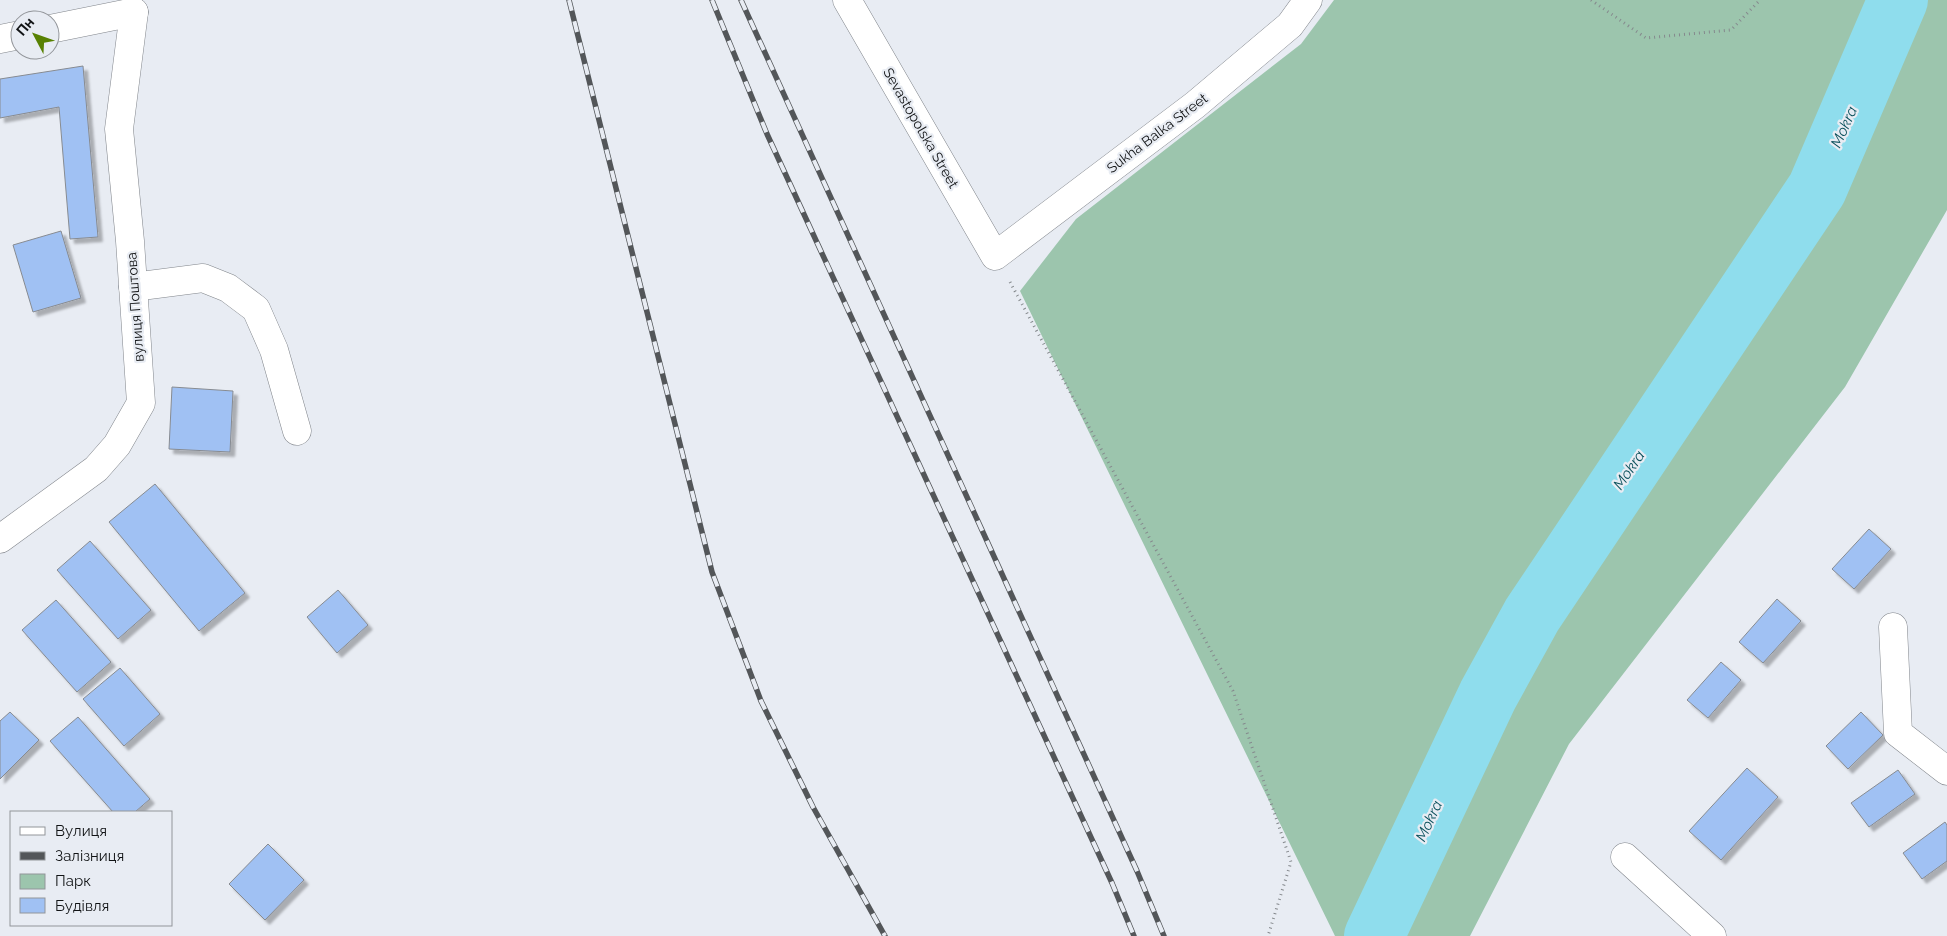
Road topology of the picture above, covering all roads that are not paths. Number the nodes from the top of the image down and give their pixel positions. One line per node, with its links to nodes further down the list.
1 (847, 0): 5 (street, Sevastopolska Street)
2 (1308, 0): 5 (street, Sukha Balka Street)
3 (140, 6): 4 (street); 6 (street, вулиця Поштова)
4 (60, 26)
5 (995, 256)
6 (133, 287): 7 (street); 8 (street, вулиця Поштова)
7 (297, 430)
8 (0, 540)
9 (1893, 626): 10 (street)
10 (1947, 771)
11 (1625, 857): 12 (street)
12 (1712, 936)

